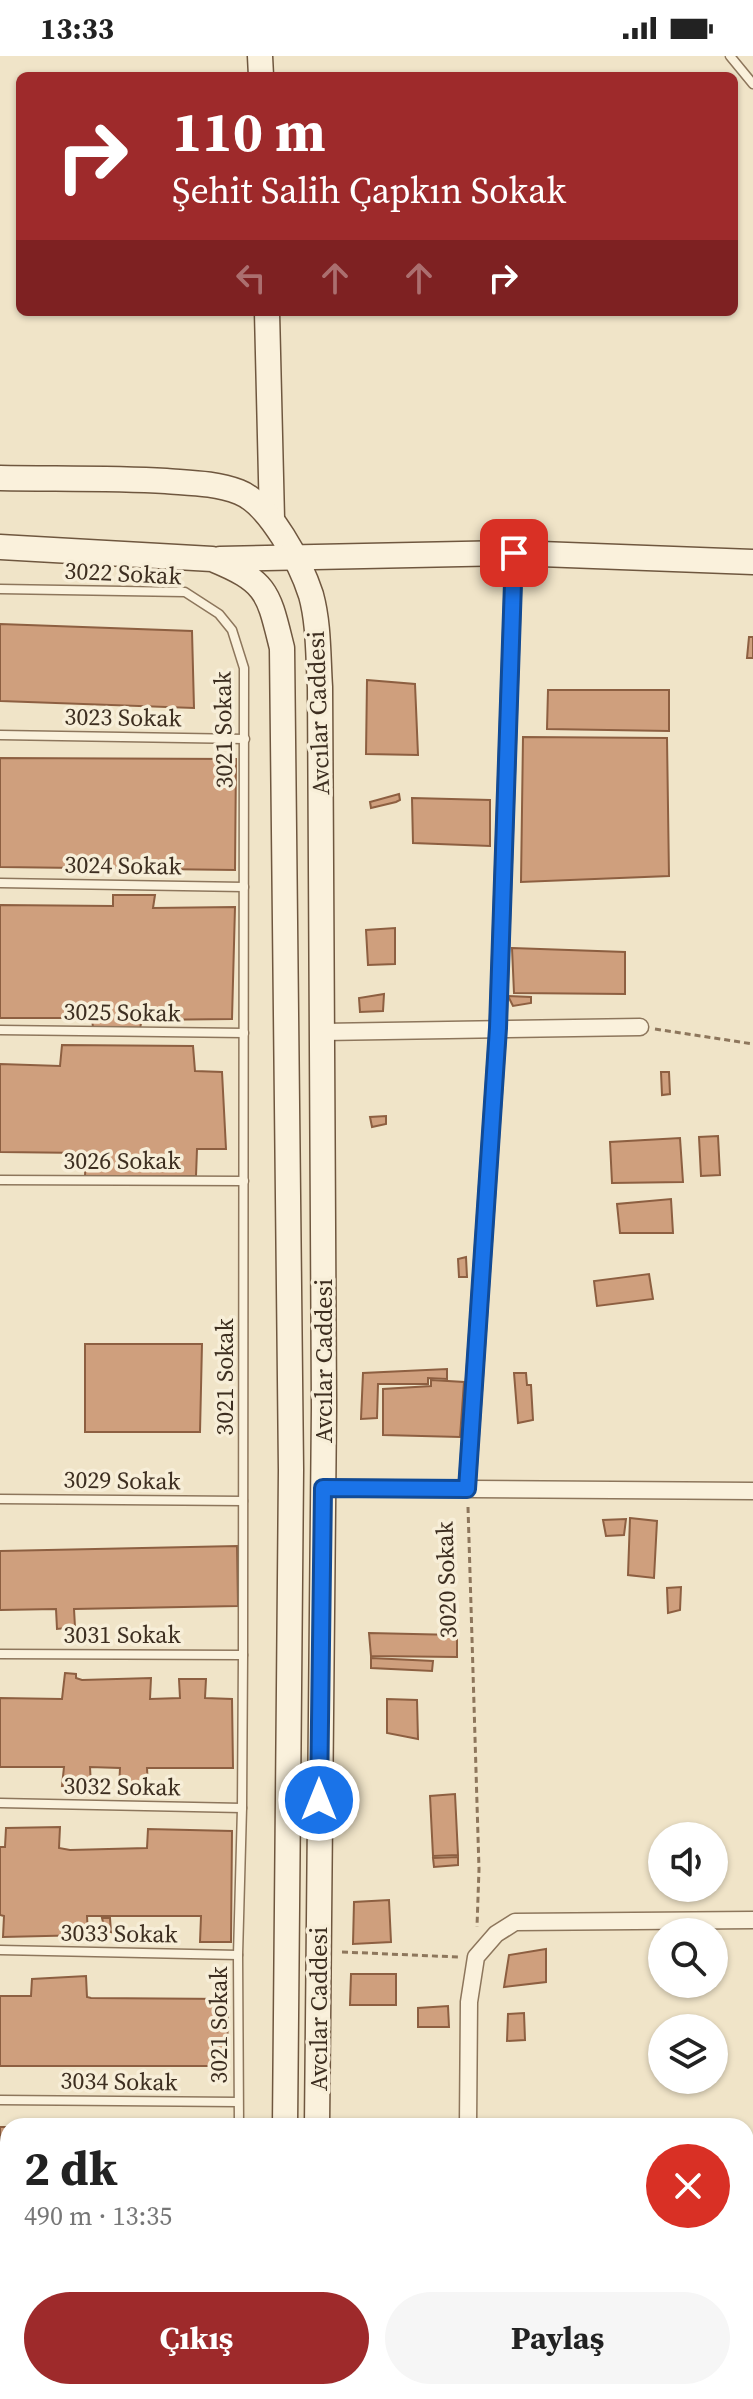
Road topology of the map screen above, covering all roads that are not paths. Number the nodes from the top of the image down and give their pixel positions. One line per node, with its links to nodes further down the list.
1 (730, 56): 2 (lane)
2 (753, 84)
3 (267, 316): 5 (main road)
4 (0, 478): 5 (main road)
5 (272, 519): 8 (main road, Avcılar Caddesi)
6 (0, 547): 9 (main road)
7 (514, 553): 8 (main road); 10 (main road); 18 (street, 3020 Sokak)
8 (295, 557): 9 (main road); 20 (main road, Avcılar Caddesi)
9 (212, 559): 39 (main road, Avcılar Caddesi)
10 (753, 562)
11 (0, 589): 12 (lane, 3022 Sokak)
12 (232, 630): 14 (lane, 3021 Sokak)
13 (0, 735): 14 (lane, 3023 Sokak)
14 (245, 739): 16 (lane, 3021 Sokak)
15 (0, 883): 16 (lane, 3024 Sokak)
16 (244, 887): 21 (lane, 3021 Sokak)
17 (640, 1027): 18 (street)
18 (498, 1028): 20 (street); 25 (street, 3020 Sokak)
19 (0, 1030): 21 (lane, 3025 Sokak)
20 (323, 1032): 24 (main road, Avcılar Caddesi)
21 (244, 1033): 23 (lane, 3021 Sokak)
22 (0, 1180): 23 (lane, 3026 Sokak)
23 (244, 1181): 28 (lane, 3021 Sokak)
24 (323, 1488): 25 (street); 40 (main road, Avcılar Caddesi)
25 (467, 1489): 26 (street)
26 (753, 1491)
27 (0, 1499): 28 (lane, 3029 Sokak)
28 (243, 1501): 30 (lane, 3021 Sokak)
29 (0, 1654): 30 (lane, 3031 Sokak)
30 (243, 1655): 32 (lane, 3021 Sokak)
31 (0, 1803): 32 (lane, 3032 Sokak)
32 (242, 1808): 35 (lane, 3021 Sokak)
33 (753, 1920): 41 (street)
34 (0, 1950): 35 (lane, 3033 Sokak)
35 (238, 1955): 37 (lane, 3021 Sokak)
36 (0, 2100): 37 (lane, 3034 Sokak)
37 (238, 2102): 38 (lane, 3021 Sokak)
38 (239, 2118)
39 (285, 2118)
40 (317, 2118)
41 (468, 2118)

